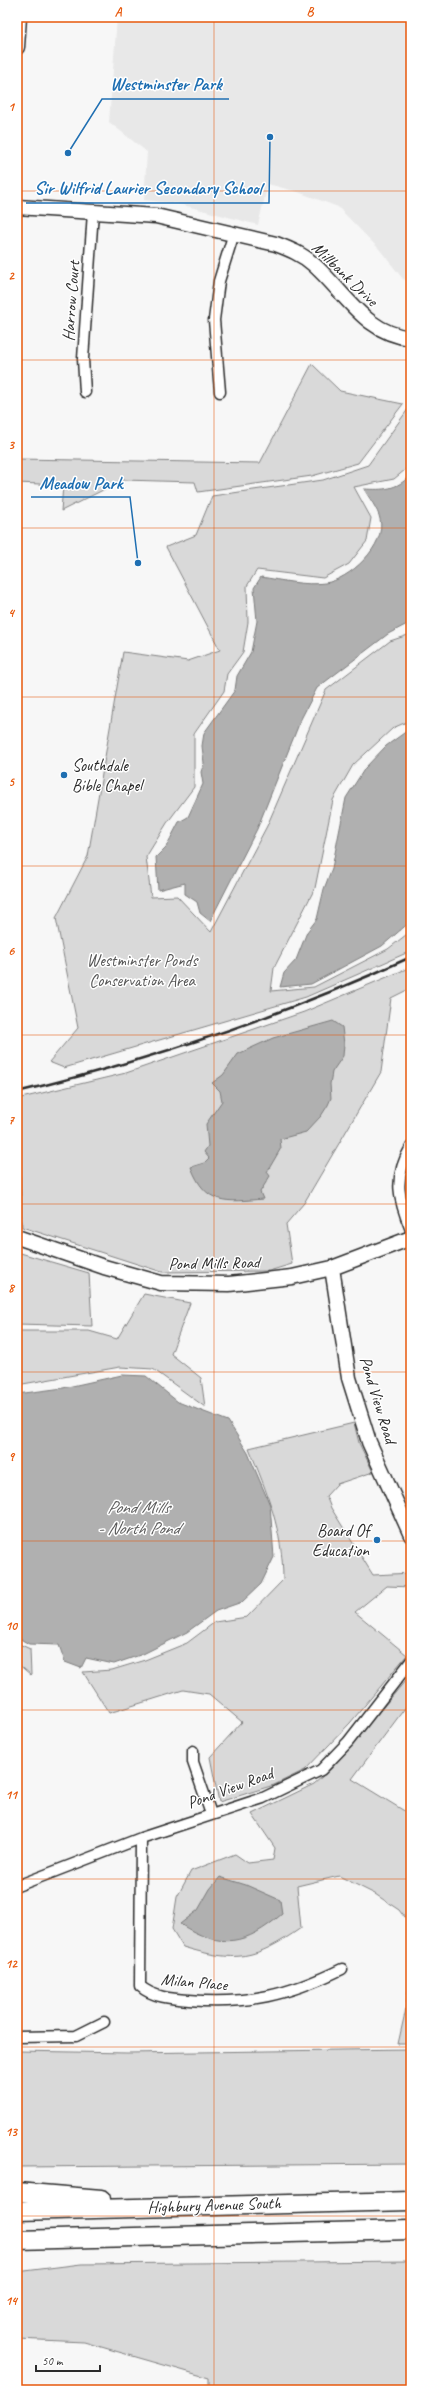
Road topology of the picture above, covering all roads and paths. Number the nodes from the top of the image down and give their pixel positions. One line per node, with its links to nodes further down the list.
1 (19, 17): 2 (street)
2 (17, 47)
3 (17, 207): 4 (street, Millbank Drive)
4 (93, 212): 5 (street, Millbank Drive); 7 (street, Harrow Court)
5 (234, 233): 6 (street, Millbank Drive); 8 (street)
6 (411, 338)
7 (85, 392)
8 (220, 392)
9 (411, 1147): 10 (street)
10 (411, 1230)
11 (17, 1237): 13 (street, Pond Mills Road)
12 (411, 1238): 13 (street, Pond Mills Road)
13 (332, 1268): 14 (street, Pond View Road)
14 (411, 1535)
15 (411, 1661): 17 (street, Pond View Road)
16 (193, 1751): 17 (street)
17 (211, 1814): 18 (street, Pond View Road)
18 (141, 1838): 19 (street, Pond View Road); 20 (street, Milan Place)
19 (17, 1886)
20 (342, 1969)
21 (104, 2022): 22 (street)
22 (17, 2037)
23 (17, 2192): 25 (highway)
24 (411, 2200): 25 (highway, Highbury Avenue South)
25 (180, 2205): 26 (highway, Highbury Avenue South)
26 (17, 2211)
27 (411, 2230): 28 (highway, Highbury Avenue South)
28 (180, 2237): 29 (highway, Highbury Avenue South); 30 (highway)
29 (17, 2240)
30 (17, 2251)

